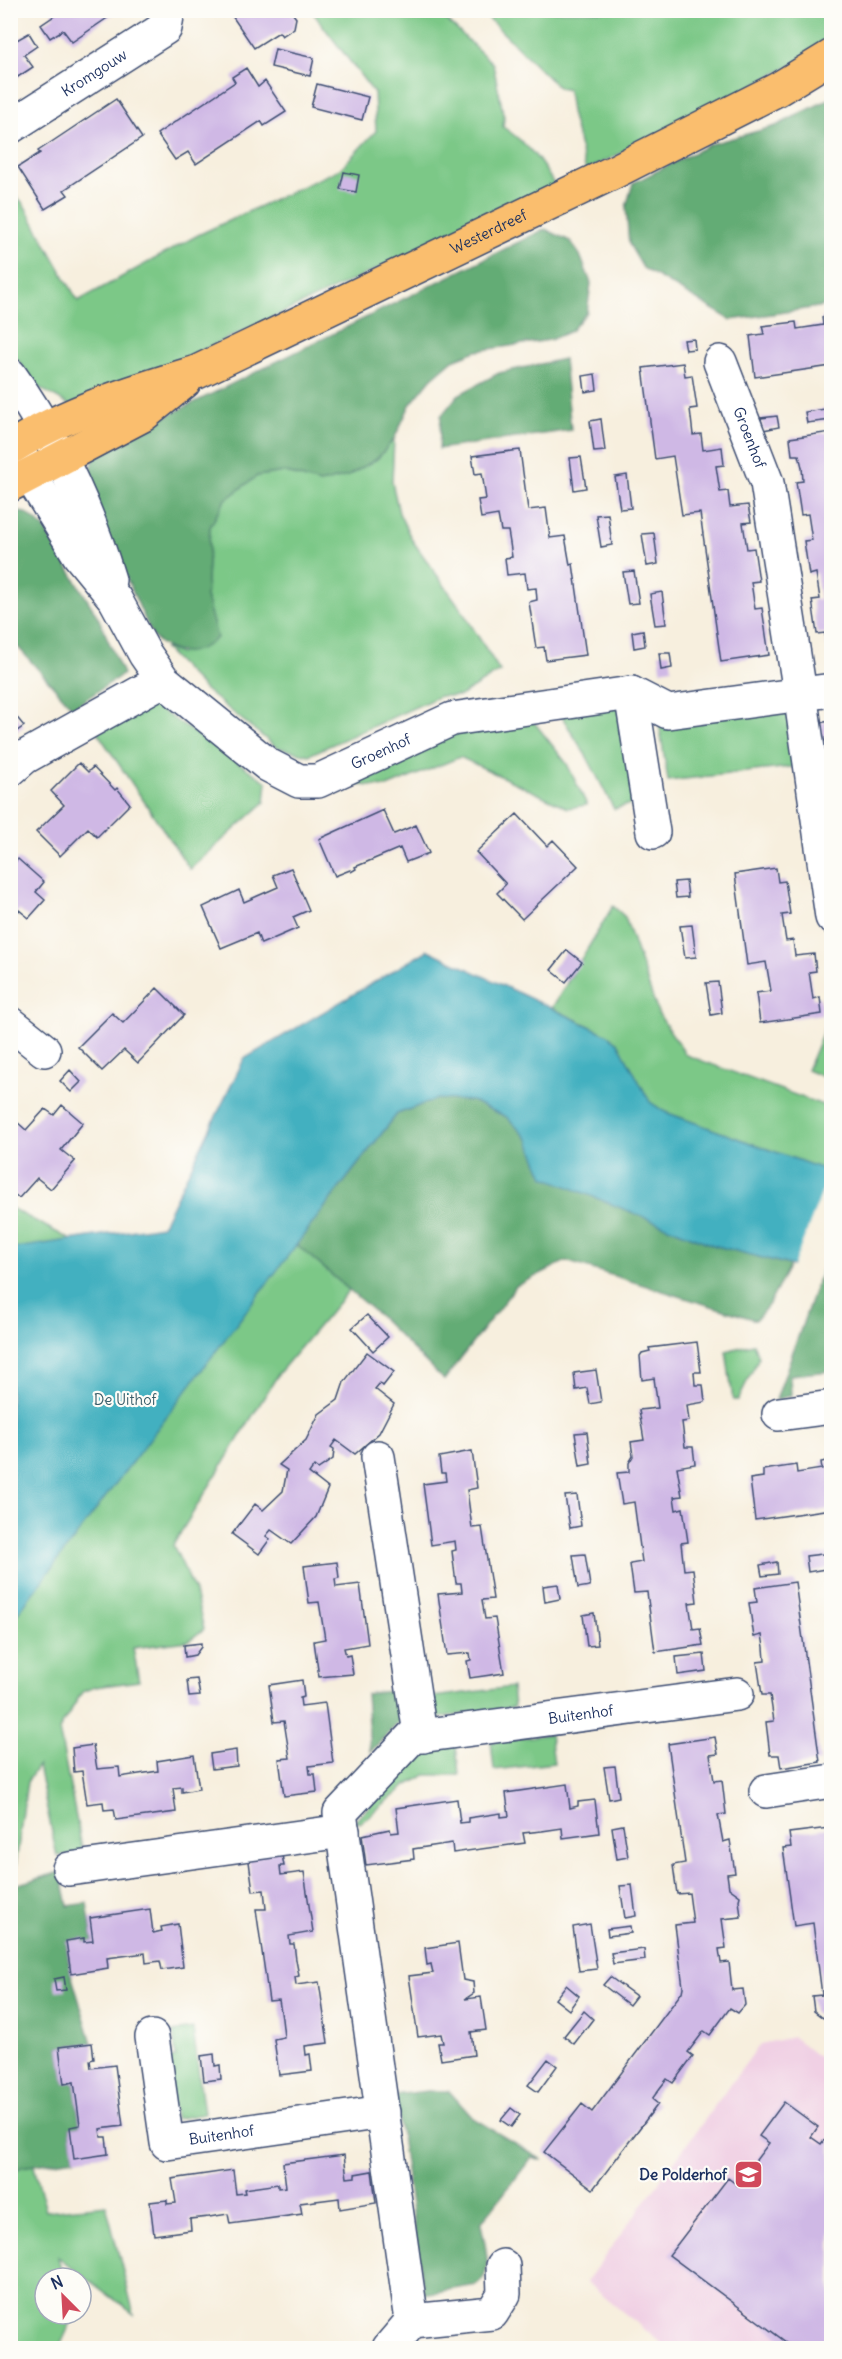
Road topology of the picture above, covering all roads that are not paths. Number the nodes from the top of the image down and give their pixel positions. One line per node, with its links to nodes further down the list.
1 (168, 10): 5 (street, Kromgouw)
2 (831, 56): 4 (main road, Westerdreef)
3 (831, 71): 4 (main road, Westerdreef)
4 (778, 89): 7 (main road, Westerdreef)
5 (10, 127)
6 (720, 362): 15 (street, Groenhof)
7 (197, 372): 9 (main road, Westerdreef); 11 (main road, Westerdreef)
8 (10, 375): 9 (street)
9 (46, 428): 10 (main road, Westerdreef); 11 (street)
10 (12, 442): 12 (street, Groenhof)
11 (61, 458): 12 (main road, Westerdreef); 13 (street, Groenhof)
12 (20, 480): 13 (street, Groenhof)
13 (115, 599): 14 (street, Groenhof)
14 (163, 680): 16 (street, Groenhof); 17 (street)
15 (816, 691): 16 (street); 19 (street, Groenhof)
16 (631, 693): 18 (street)
17 (10, 770)
18 (653, 832)
19 (831, 917)
20 (10, 1023): 21 (street)
21 (44, 1050)
22 (831, 1407): 23 (street)
23 (779, 1414)
24 (378, 1457): 26 (street)
25 (737, 1694): 26 (street, Buitenhof)
26 (423, 1736): 29 (street, Buitenhof)
27 (831, 1781): 28 (street)
28 (766, 1791)
29 (343, 1831): 30 (street); 32 (street, Buitenhof)
30 (69, 1869)
31 (153, 2037): 32 (street, Buitenhof)
32 (383, 2112): 34 (street, Buitenhof)
33 (503, 2266): 34 (street)
34 (411, 2321): 35 (street)
35 (389, 2349)

